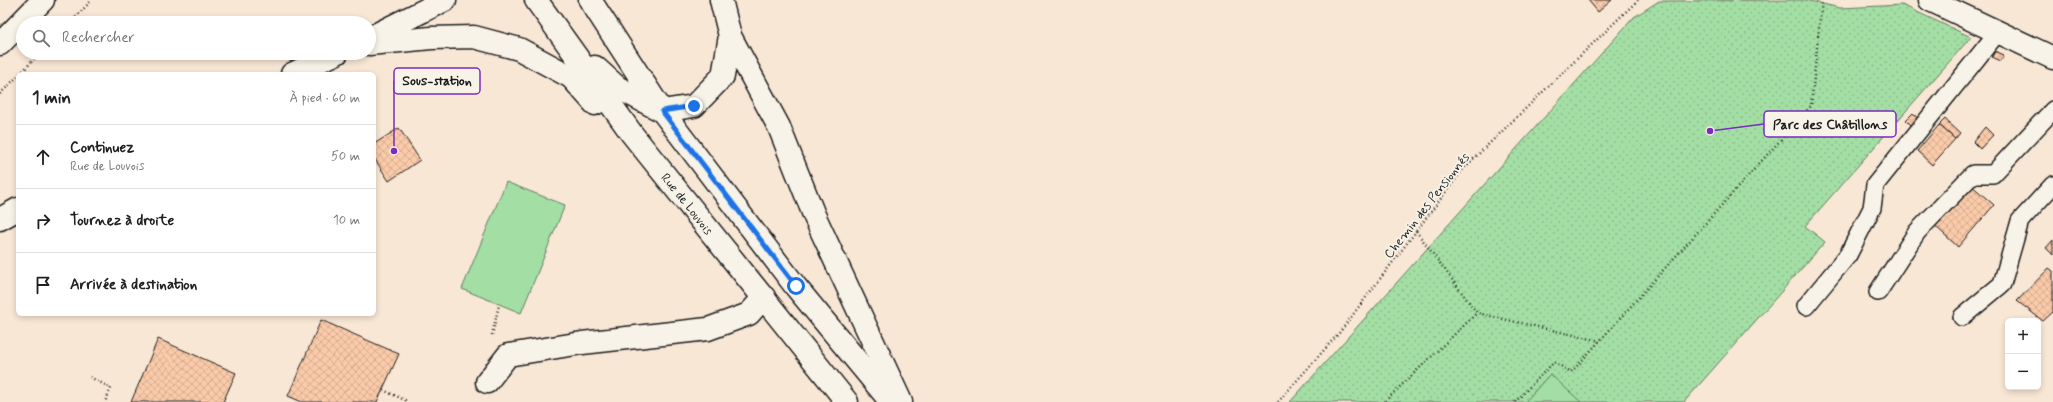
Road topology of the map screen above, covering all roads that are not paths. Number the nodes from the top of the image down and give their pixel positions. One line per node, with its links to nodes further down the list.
1 (43, 0): 7 (street)
2 (445, 0): 10 (street)
3 (536, 0): 12 (street, Rue de Louvois)
4 (590, 0): 19 (street)
5 (721, 0): 11 (street)
6 (1930, 0): 9 (street)
7 (27, 16)
8 (16, 28): 14 (street)
9 (1998, 32): 15 (street); 26 (lane)
10 (376, 34)
11 (730, 36): 19 (street); 31 (street)
12 (562, 37): 19 (street); 23 (street, Rue de Louvois)
13 (376, 43): 23 (street)
14 (0, 44)
15 (2053, 58)
16 (322, 60): 17 (street)
17 (296, 72)
18 (2053, 110): 24 (lane)
19 (662, 111): 30 (street)
20 (2053, 185): 27 (lane)
21 (16, 210): 22 (street)
22 (0, 219)
23 (746, 273): 25 (street, Rue de Louvois)
24 (1878, 292)
25 (764, 296): 28 (street); 29 (street, Rue de Louvois)
26 (1806, 306)
27 (1962, 317)
28 (487, 382)
29 (847, 402)
30 (891, 402)
31 (900, 402)

